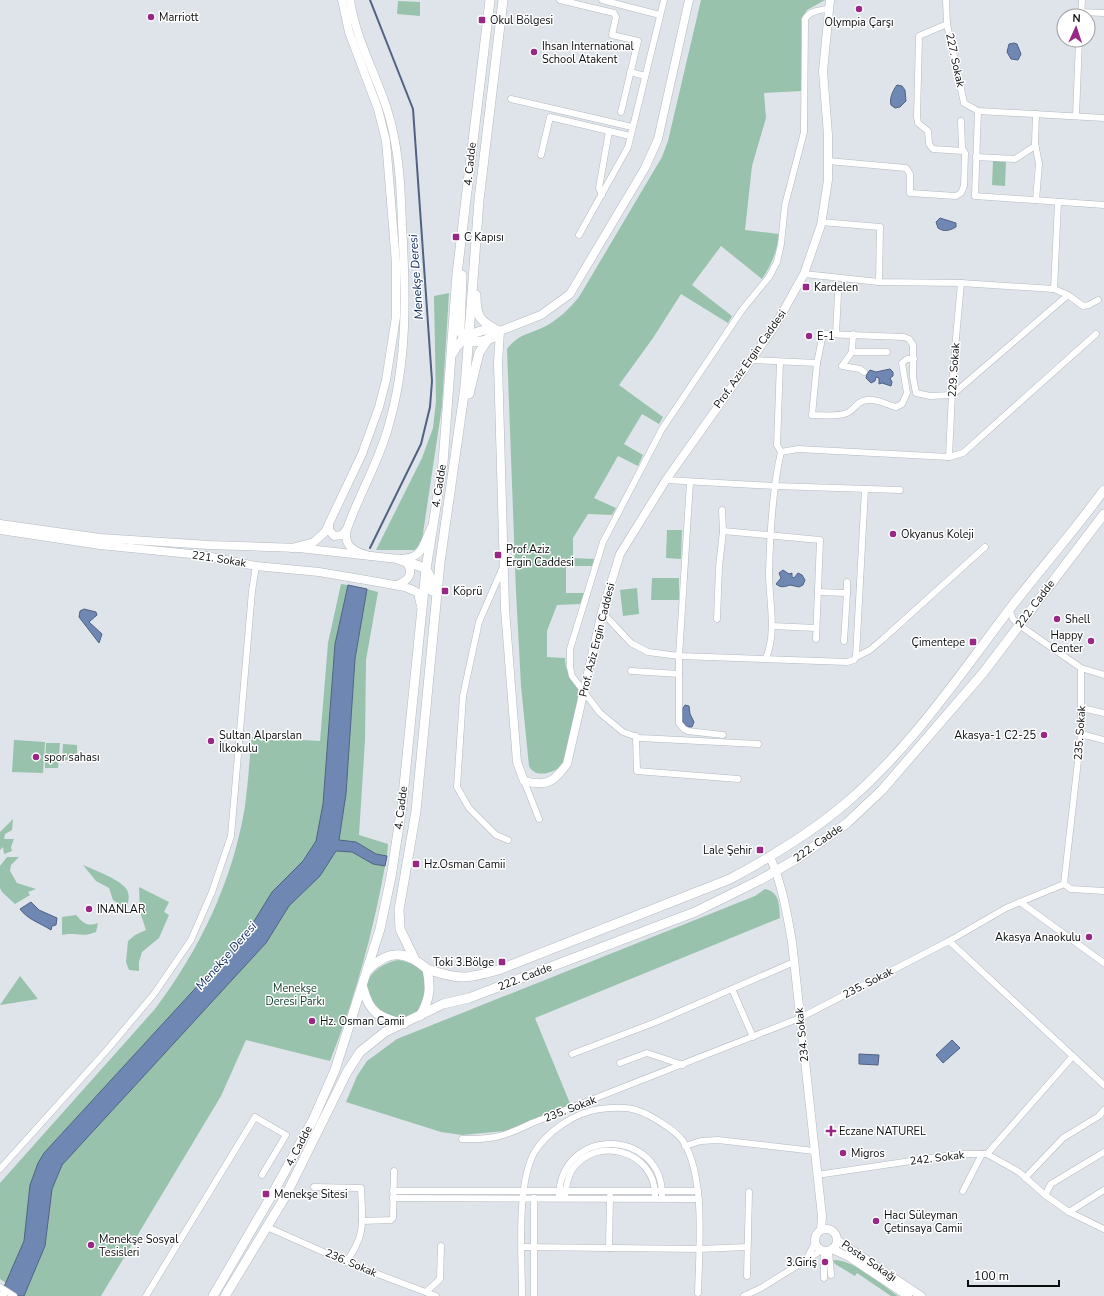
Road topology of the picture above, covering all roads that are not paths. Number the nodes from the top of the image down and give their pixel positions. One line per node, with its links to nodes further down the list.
1 (342, 0): 73 (street)
2 (350, 0): 76 (street)
3 (490, 0): 38 (main road, 4. Cadde)
4 (503, 0): 39 (main road, 4. Cadde)
5 (560, 0): 15 (street)
6 (602, 0): 12 (street)
7 (664, 0): 12 (street)
8 (689, 0): 47 (street)
9 (830, 0): 11 (street, Prof. Aziz Ergin Caddesi)
10 (946, 0): 13 (street, 227. Sokak)
11 (828, 9): 31 (street, Prof. Aziz Ergin Caddesi); 108 (street)
12 (660, 15): 16 (street)
13 (947, 24): 18 (street, 227. Sokak); 28 (street)
14 (1079, 48): 21 (street)
15 (630, 72): 16 (street); 19 (street)
16 (645, 76): 24 (street)
17 (511, 99): 24 (street)
18 (978, 111): 20 (street); 30 (street)
19 (621, 112)
20 (1036, 114): 21 (street); 27 (street)
21 (1076, 116): 22 (street)
22 (1104, 118)
23 (961, 121): 28 (street)
24 (632, 127): 26 (street)
25 (610, 131): 26 (street); 29 (street); 32 (street)
26 (630, 136): 32 (street)
27 (1035, 146): 30 (street); 33 (street)
28 (963, 151): 31 (street)
29 (541, 156)
30 (976, 157): 33 (street)
31 (828, 162): 36 (street, Prof. Aziz Ergin Caddesi)
32 (602, 195): 37 (street)
33 (1036, 200): 34 (street)
34 (1058, 202): 35 (street); 43 (street)
35 (1104, 204)
36 (821, 222): 40 (street, Prof. Aziz Ergin Caddesi); 41 (street)
37 (579, 234)
38 (459, 260): 51 (main road); 55 (main road, 4. Cadde)
39 (473, 266): 47 (main road); 51 (main road, 4. Cadde)
40 (804, 274): 41 (street); 57 (street, Prof. Aziz Ergin Caddesi)
41 (879, 282): 42 (street)
42 (961, 283): 43 (street); 61 (street, 229. Sokak)
43 (1054, 289): 45 (street)
44 (838, 294): 48 (street)
45 (1068, 295): 46 (street); 61 (street)
46 (1098, 300)
47 (497, 330): 51 (main road); 52 (main road); 85 (street)
48 (836, 334): 49 (street); 59 (street)
49 (853, 334): 53 (street); 56 (street)
50 (1096, 334): 64 (street)
51 (467, 339): 52 (main road); 55 (main road); 62 (main road, 4. Cadde)
52 (488, 340): 62 (main road)
53 (852, 352): 54 (street); 60 (street)
54 (887, 352)
55 (452, 356): 75 (main road, 4. Cadde)
56 (914, 358): 59 (street); 61 (street)
57 (751, 360): 58 (street); 65 (street, Prof. Aziz Ergin Caddesi)
58 (780, 362): 59 (street); 63 (street)
59 (817, 363)
60 (864, 372)
61 (952, 395): 64 (street, 229. Sokak)
62 (460, 428): 95 (main road, 4. Cadde)
63 (781, 452): 64 (street); 67 (street)
64 (949, 457)
65 (666, 480): 66 (street); 93 (street, Prof. Aziz Ergin Caddesi)
66 (690, 482): 67 (street); 101 (street)
67 (775, 486): 68 (street); 79 (street)
68 (865, 489): 69 (street); 102 (street)
69 (900, 490)
70 (1104, 490): 91 (main road, 222. Cadde)
71 (722, 510): 78 (street)
72 (1104, 514): 96 (main road, 222. Cadde)
73 (330, 523): 76 (street); 81 (street)
74 (0, 524): 81 (street)
75 (432, 526): 83 (street); 86 (main road, 4. Cadde)
76 (347, 529): 82 (street)
77 (0, 530): 84 (street, 221. Sokak)
78 (723, 531): 79 (street); 94 (street)
79 (771, 535): 89 (street); 97 (street)
80 (985, 547): 102 (street)
81 (292, 548): 82 (street)
82 (366, 555): 83 (street)
83 (402, 561): 86 (main road); 88 (street)
84 (256, 566): 88 (street, 221. Sokak); 148 (street)
85 (503, 567): 117 (street); 119 (street)
86 (426, 569): 92 (main road, 4. Cadde); 95 (main road)
87 (847, 582): 90 (street)
88 (396, 585): 92 (street, 221. Sokak)
89 (818, 592): 90 (street); 98 (street)
90 (847, 593): 100 (street)
91 (1009, 609): 96 (street); 120 (main road, 222. Cadde)
92 (422, 612): 130 (main road, 4. Cadde)
93 (602, 612): 101 (street); 108 (street, Prof. Aziz Ergin Caddesi)
94 (717, 619)
95 (434, 620): 126 (main road, 4. Cadde)
96 (1019, 625): 104 (street); 121 (main road, 222. Cadde)
97 (772, 626): 98 (street); 103 (street)
98 (816, 628): 99 (street)
99 (816, 639)
100 (844, 641)
101 (679, 656): 103 (street); 106 (street)
102 (856, 657): 103 (street)
103 (766, 658)
104 (1081, 668): 107 (street); 109 (street, 235. Sokak)
105 (632, 671): 106 (street)
106 (679, 674): 112 (street)
107 (1104, 675)
108 (585, 691): 113 (street); 117 (street, Prof. Aziz Ergin Caddesi)
109 (1082, 708): 110 (street); 111 (street, 235. Sokak)
110 (1104, 713)
111 (1081, 734): 114 (street); 122 (street, 235. Sokak)
112 (723, 735)
113 (636, 736): 115 (street); 116 (street)
114 (1104, 740)
115 (758, 744)
116 (738, 779)
117 (524, 781): 118 (street)
118 (539, 819)
119 (508, 840)
120 (770, 857): 121 (street, 234. Sokak); 129 (main road, 222. Cadde)
121 (776, 871): 127 (street, 234. Sokak); 133 (main road, 222. Cadde)
122 (1064, 884): 123 (street); 124 (street, 235. Sokak)
123 (1104, 891)
124 (1020, 902): 125 (street, 235. Sokak); 128 (street)
125 (949, 941): 134 (street, 235. Sokak); 138 (street)
126 (414, 958): 129 (main road); 130 (main road)
127 (794, 962): 132 (street); 134 (street, 234. Sokak)
128 (1104, 963)
129 (427, 969): 133 (main road)
130 (368, 970): 131 (main road)
131 (363, 986): 135 (main road); 196 (main road, 4. Cadde)
132 (732, 989): 136 (street); 137 (street)
133 (419, 1017): 135 (main road)
134 (800, 1018): 136 (street, 235. Sokak); 145 (street, 234. Sokak)
135 (404, 1024): 172 (main road, 4. Cadde)
136 (753, 1037): 140 (street, 235. Sokak)
137 (572, 1054)
138 (1073, 1056): 141 (street); 147 (street)
139 (620, 1063): 140 (street)
140 (683, 1065): 143 (street, 235. Sokak)
141 (1104, 1085)
142 (1104, 1110): 152 (street)
143 (462, 1138)
144 (685, 1146): 145 (street); 154 (street); 159 (street)
145 (814, 1151): 151 (street, 234. Sokak)
146 (1104, 1152): 164 (street)
147 (985, 1154): 151 (street, 242. Sokak); 152 (street); 160 (street)
148 (0, 1169)
149 (394, 1171): 162 (street)
150 (262, 1175): 195 (street)
151 (817, 1175): 174 (street, 234. Sokak)
152 (1025, 1178): 164 (street)
153 (314, 1187): 171 (street)
154 (523, 1190): 156 (street); 162 (street); 165 (street)
155 (1104, 1190): 170 (street)
156 (559, 1191): 157 (street); 163 (street); 167 (street)
157 (566, 1191): 158 (street); 163 (street); 167 (street)
158 (611, 1191): 163 (street); 168 (street)
159 (698, 1191): 163 (street); 169 (street)
160 (963, 1191)
161 (749, 1192): 180 (street)
162 (393, 1195): 165 (street); 171 (street)
163 (659, 1195): 168 (street); 169 (street)
164 (1045, 1195): 170 (street)
165 (523, 1198): 166 (street); 178 (street)
166 (534, 1198): 167 (street); 179 (street)
167 (562, 1198): 168 (street)
168 (610, 1198): 181 (street)
169 (699, 1199): 182 (street)
170 (1069, 1212): 173 (street)
171 (362, 1221): 185 (street)
172 (267, 1226): 185 (street, 236. Sokak); 197 (main road, 4. Cadde)
173 (1104, 1229)
174 (825, 1230): 175 (street); 176 (street)
175 (837, 1240): 183 (street); 203 (street, Posta Sokağı)
176 (815, 1243): 183 (street); 184 (street)
177 (441, 1246): 190 (street)
178 (522, 1247): 179 (street); 199 (street)
179 (534, 1247): 181 (street); 200 (street)
180 (747, 1247): 182 (street); 186 (street)
181 (609, 1248): 182 (street)
182 (699, 1249): 191 (street)
183 (827, 1250): 184 (street); 187 (street); 188 (street); 202 (street, Posta Sokağı)
184 (806, 1261): 201 (street)
185 (346, 1262): 190 (street, 236. Sokak)
186 (747, 1276)
187 (831, 1276)
188 (824, 1278)
189 (0, 1287): 194 (street)
190 (426, 1292): 198 (street, 236. Sokak)
191 (698, 1293)
192 (0, 1294): 193 (street)
193 (4, 1296)
194 (14, 1296)
195 (146, 1296)
196 (212, 1296)
197 (225, 1296)
198 (436, 1296)
199 (522, 1296)
200 (534, 1296)
201 (744, 1296)
202 (908, 1296)
203 (921, 1296)

